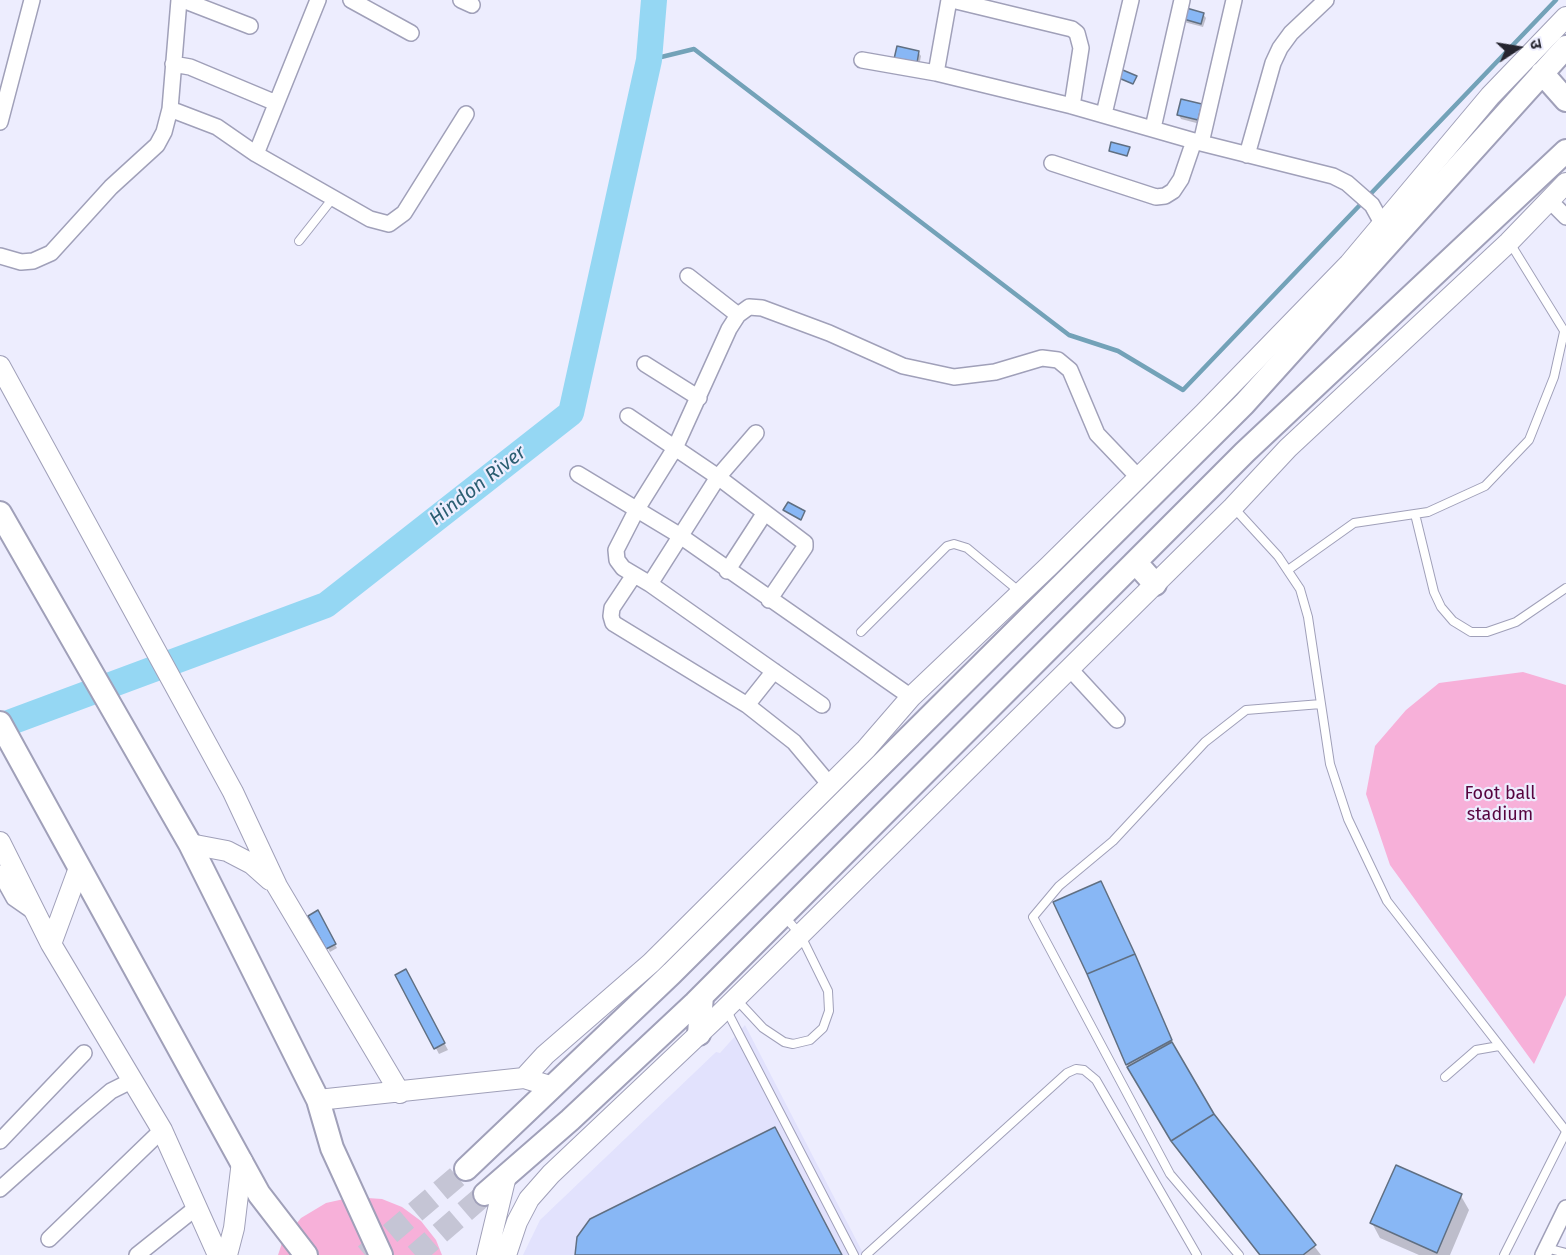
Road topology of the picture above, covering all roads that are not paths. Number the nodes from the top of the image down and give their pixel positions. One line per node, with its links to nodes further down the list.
1 (32, 0): 25 (street)
2 (179, 0): 16 (street)
3 (183, 0): 12 (street)
4 (318, 0): 20 (street)
5 (351, 0): 13 (street)
6 (950, 0): 17 (street); 21 (street)
7 (1131, 0): 24 (street)
8 (1182, 0): 26 (street)
9 (1234, 0): 27 (street)
10 (1326, 0): 30 (street)
11 (1566, 17): 36 (street)
12 (250, 26)
13 (411, 33)
14 (1566, 47): 18 (main road)
15 (862, 60): 17 (street)
16 (173, 64): 20 (street); 22 (street)
17 (936, 73): 21 (street)
18 (1542, 73): 19 (main road); 47 (main road)
19 (1566, 100)
20 (276, 103): 29 (street)
21 (1072, 105): 24 (street)
22 (170, 109): 29 (street); 39 (street)
23 (466, 114): 33 (street)
24 (1104, 114): 26 (street)
25 (0, 122)
26 (1153, 128): 27 (street)
27 (1197, 142): 30 (street); 31 (street)
28 (1566, 151): 59 (main road)
29 (256, 154): 33 (street)
30 (1247, 155): 36 (street)
31 (1052, 163)
32 (1566, 183): 34 (street)
33 (333, 198): 37 (lane)
34 (1549, 200): 35 (street); 38 (street)
35 (1566, 217)
36 (1383, 225): 47 (street)
37 (299, 241)
38 (1509, 242): 42 (lane); 53 (street)
39 (0, 256)
40 (688, 276): 41 (street)
41 (738, 315): 45 (street); 52 (street)
42 (1565, 333): 57 (lane)
43 (645, 364): 45 (street)
44 (0, 366): 81 (street)
45 (699, 399): 49 (street)
46 (628, 416): 49 (street)
47 (1212, 419): 52 (street); 93 (main road)
48 (756, 433): 51 (street)
49 (675, 448): 51 (street); 54 (street)
50 (578, 474): 54 (street)
51 (718, 477): 56 (street); 58 (street)
52 (1138, 477): 66 (street)
53 (1233, 507): 61 (lane); 64 (street)
54 (637, 509): 58 (street); 62 (street)
55 (0, 513): 78 (main road)
56 (764, 514): 60 (street); 67 (street)
57 (1415, 514): 61 (lane); 65 (lane)
58 (679, 535): 60 (street); 63 (street)
59 (1136, 563): 64 (main road); 82 (main road)
60 (727, 570): 67 (street)
61 (1288, 570): 72 (lane)
62 (634, 575): 63 (street); 73 (street)
63 (650, 584): 70 (street)
64 (1155, 584): 69 (street)
65 (1566, 588)
66 (1022, 592): 68 (lane); 71 (street)
67 (769, 600): 71 (street)
68 (861, 632)
69 (1069, 668): 75 (street); 83 (street)
70 (774, 671): 73 (street); 74 (street)
71 (910, 697): 77 (street)
72 (1321, 704): 88 (lane); 119 (lane)
73 (747, 705): 77 (street)
74 (822, 705)
75 (1118, 720)
76 (0, 723): 80 (main road)
77 (830, 785): 91 (street)
78 (190, 844): 81 (street); 95 (main road)
79 (2, 857): 84 (street)
80 (79, 868): 84 (street); 99 (main road)
81 (277, 886): 94 (street)
82 (783, 915): 83 (lane); 85 (main road)
83 (800, 934): 86 (street); 86 (lane)
84 (51, 944): 92 (street)
85 (702, 996): 87 (main road); 101 (main road)
86 (731, 1003): 87 (street); 116 (lane)
87 (699, 1034): 115 (street)
88 (1499, 1046): 90 (lane); 97 (lane)
89 (84, 1053): 98 (street)
90 (1444, 1077)
91 (524, 1078): 93 (street); 94 (street)
92 (133, 1080): 96 (street); 102 (street)
93 (553, 1087): 100 (main road)
94 (400, 1093): 95 (street)
95 (318, 1100): 113 (main road)
96 (162, 1130): 104 (street); 106 (street)
97 (1566, 1131): 120 (lane)
98 (0, 1141)
99 (242, 1161): 111 (street); 112 (main road)
100 (466, 1169)
101 (506, 1176): 103 (main road); 114 (street)
102 (0, 1189)
103 (485, 1194)
104 (197, 1207): 109 (street); 110 (street)
105 (1566, 1208): 107 (street)
106 (49, 1239)
107 (1545, 1251): 108 (lane)
108 (1566, 1253)
109 (137, 1255)
110 (218, 1255)
111 (227, 1255)
112 (306, 1255)
113 (381, 1255)
114 (487, 1255)
115 (506, 1255)
116 (854, 1255)
117 (866, 1255): 118 (lane)
118 (1197, 1255)
119 (1239, 1255)
120 (1503, 1255)

